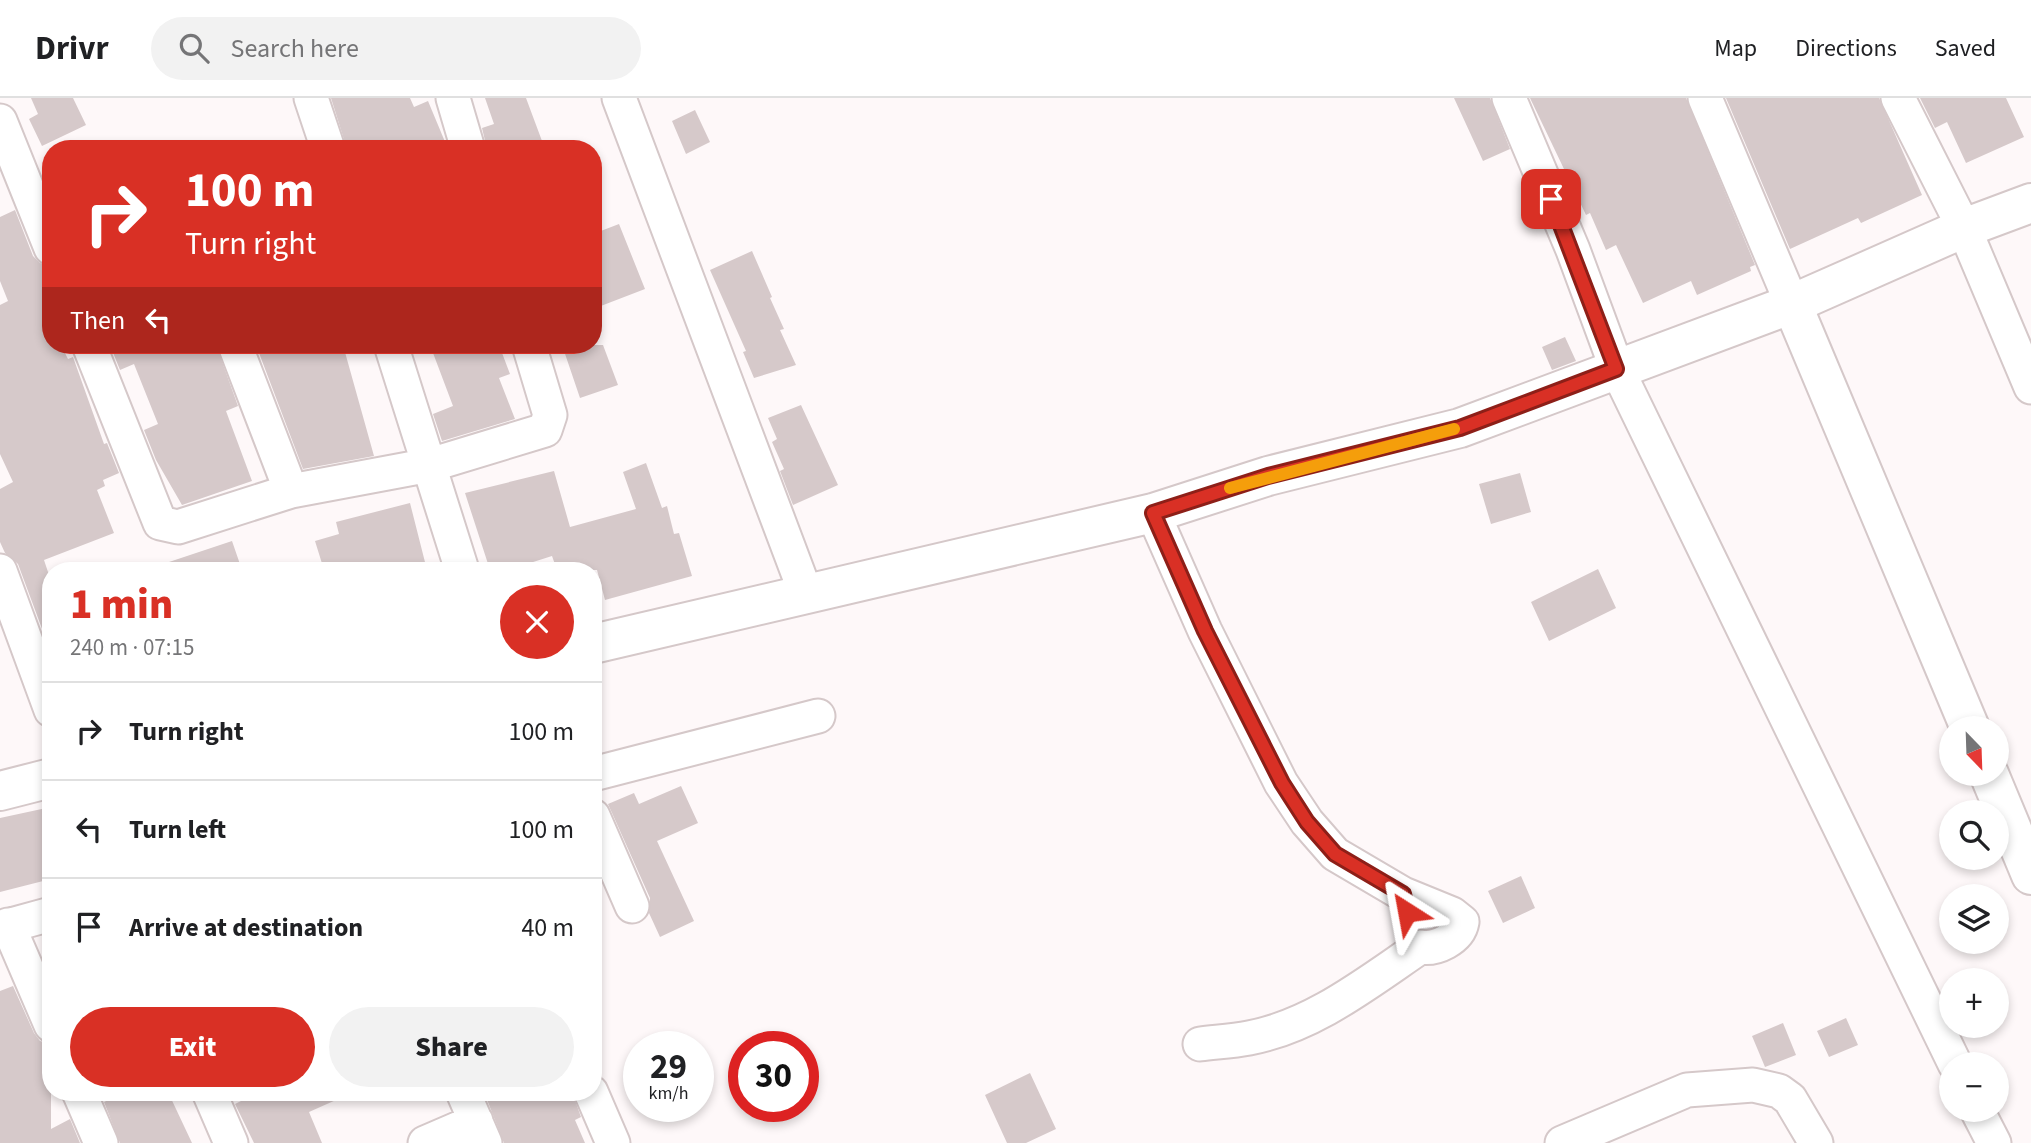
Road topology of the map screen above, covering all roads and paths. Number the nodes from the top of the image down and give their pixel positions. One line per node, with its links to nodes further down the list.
1 (312, 98): 8 (street)
2 (453, 98): 9 (street)
3 (619, 98): 25 (street)
4 (1509, 98): 18 (street)
5 (1706, 98): 13 (street)
6 (1898, 98): 12 (street)
7 (0, 121): 11 (street)
8 (325, 140)
9 (465, 140)
10 (2031, 203): 12 (street)
11 (42, 226)
12 (1964, 228): 13 (street); 19 (street)
13 (1793, 304): 18 (street); 29 (street)
14 (93, 354): 21 (street)
15 (238, 354): 21 (street)
16 (394, 354): 20 (street)
17 (532, 354): 20 (street)
18 (1616, 369): 22 (street); 43 (street)
19 (2031, 387)
20 (430, 466): 21 (street); 23 (street)
21 (290, 491)
22 (1153, 513): 25 (street); 36 (street)
23 (460, 562)
24 (0, 571): 27 (street)
25 (806, 594): 26 (street)
26 (602, 642)
27 (42, 685)
28 (818, 716): 30 (street)
29 (1965, 716)
30 (602, 772)
31 (42, 780): 33 (street)
32 (1994, 786): 35 (street)
33 (0, 791)
34 (602, 837): 37 (street)
35 (2031, 875)
36 (1403, 894): 40 (street); 40 (street)
37 (632, 906)
38 (42, 916): 39 (street)
39 (4, 926): 41 (street)
40 (1420, 947): 42 (street)
41 (42, 1006)
42 (1200, 1044)
43 (1949, 1052)
44 (83, 1101): 49 (street)
45 (213, 1101): 50 (street)
46 (595, 1101): 52 (street)
47 (475, 1119): 51 (street)
48 (1983, 1122): 55 (street)
49 (101, 1143)
50 (230, 1143)
51 (425, 1143)
52 (613, 1143)
53 (1562, 1143): 54 (street)
54 (1816, 1143)
55 (1993, 1143)

